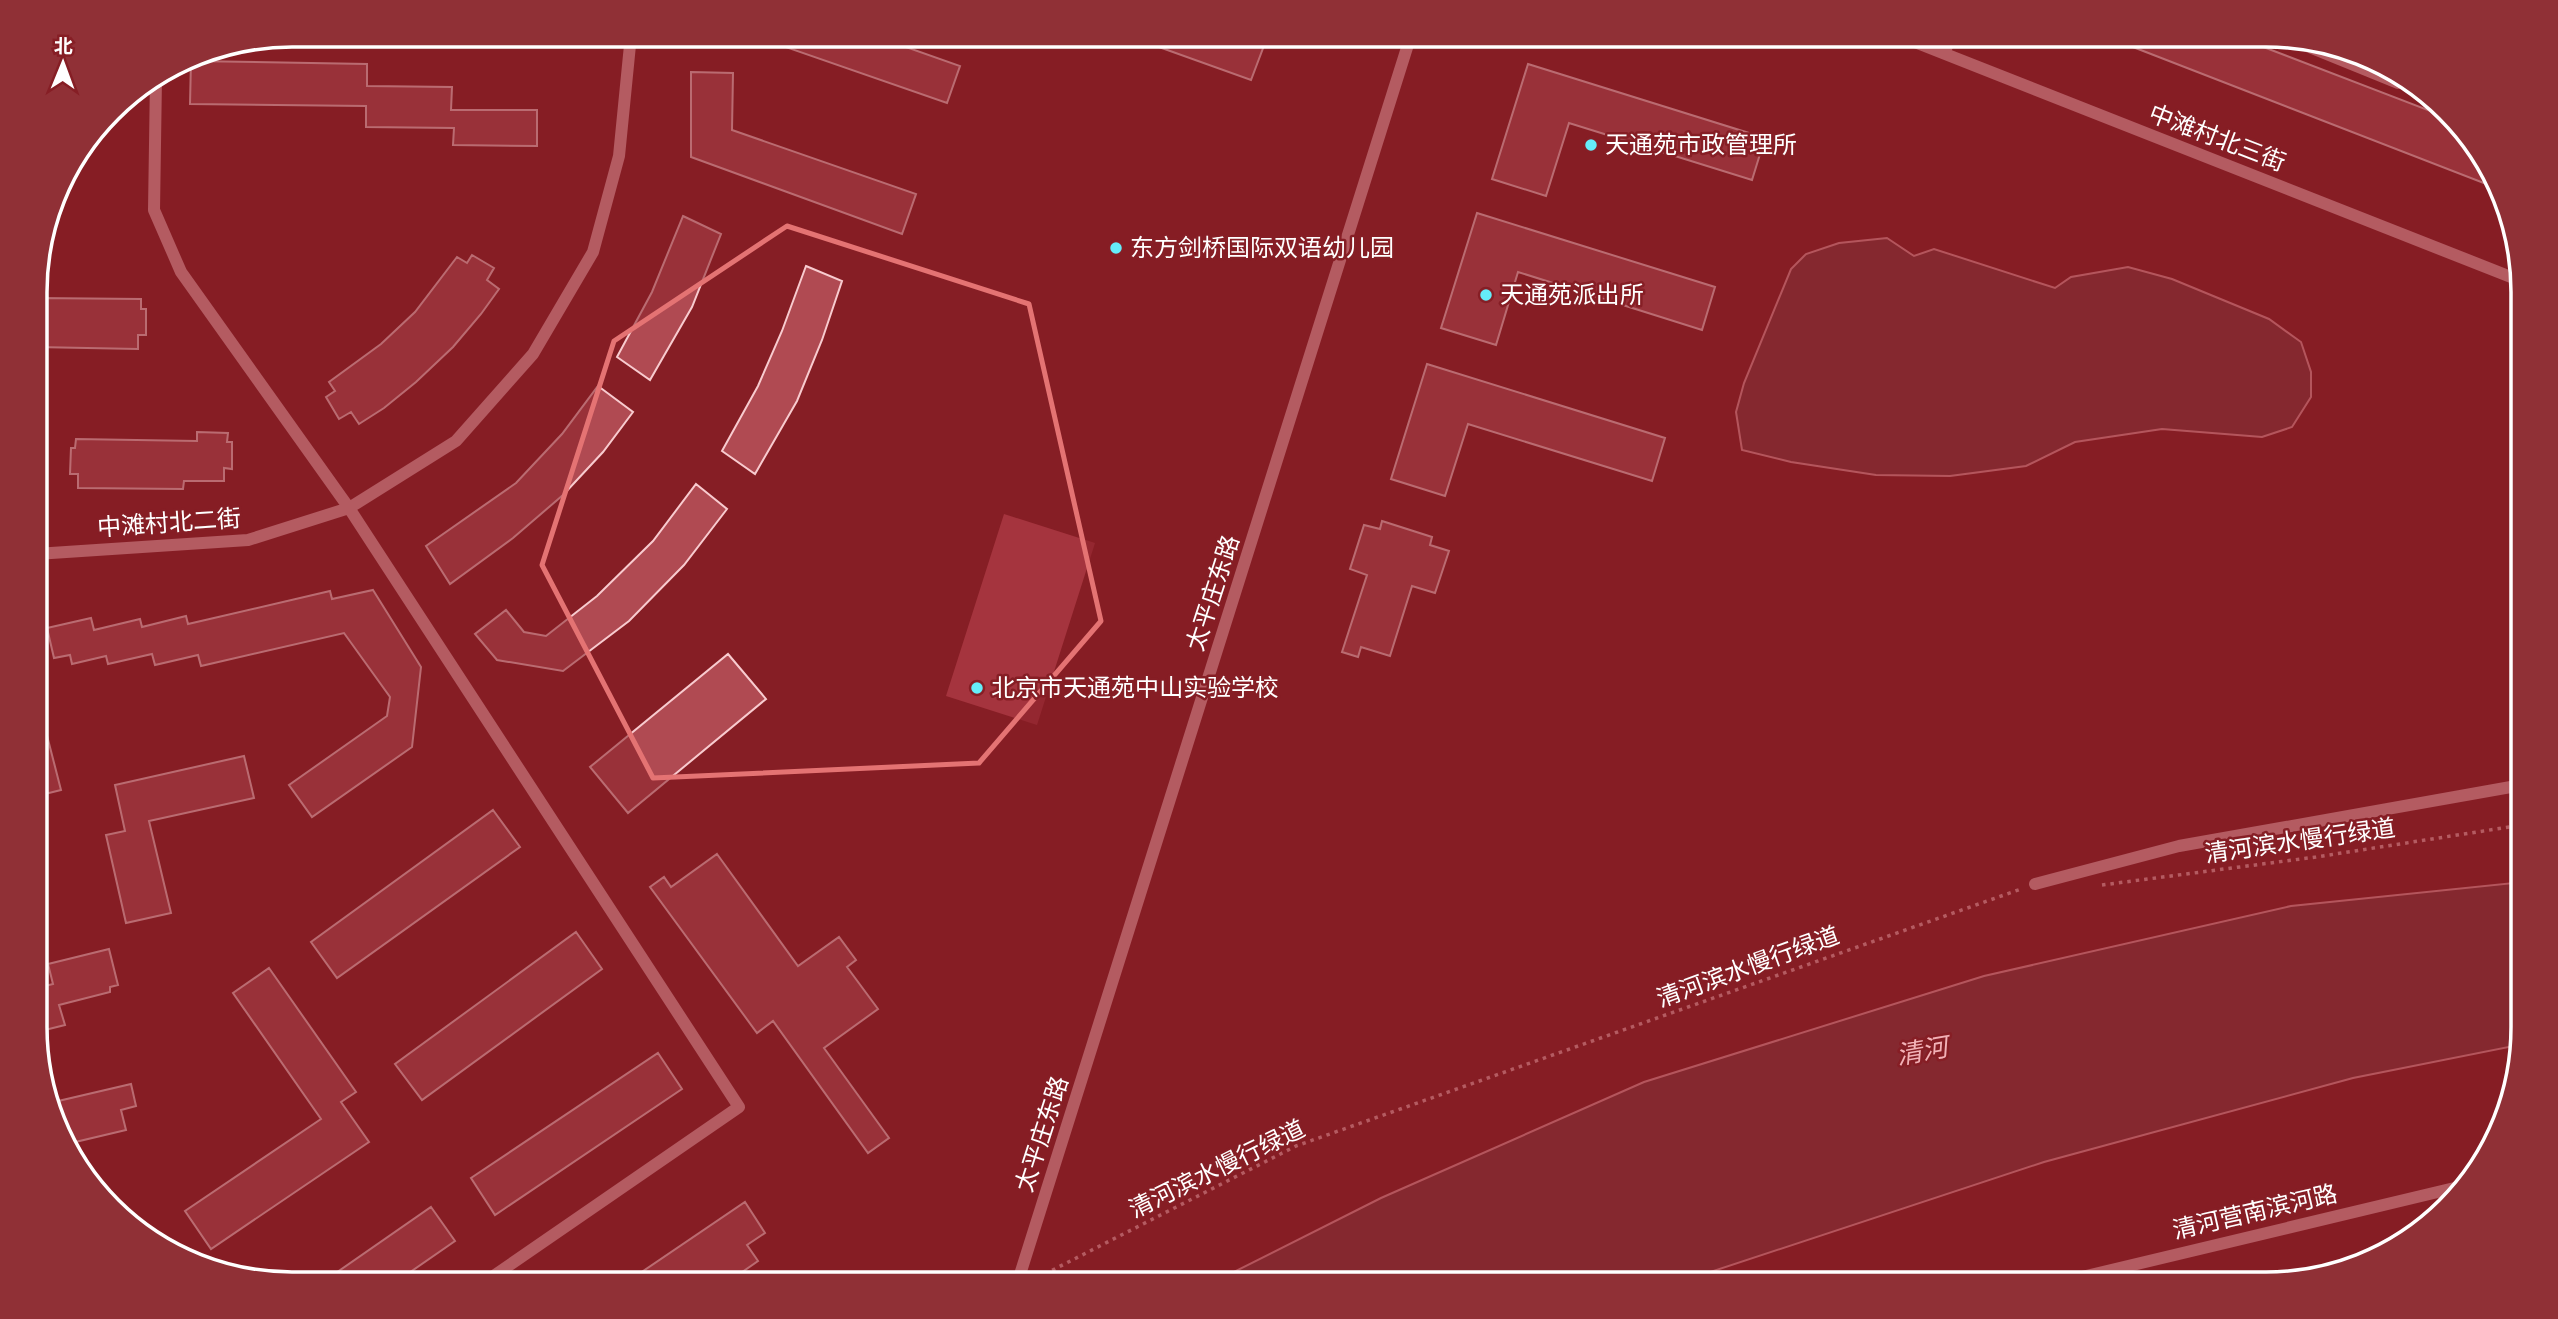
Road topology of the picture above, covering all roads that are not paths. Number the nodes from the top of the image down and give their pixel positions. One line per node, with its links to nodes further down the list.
1 (1407, 47): 17 (street, 太平庄东路)
2 (1929, 47): 5 (street, 中滩村北三街)
3 (1947, 47): 5 (street)
4 (631, 48): 10 (street, 中滩村北二街)
5 (1944, 53): 9 (street, 中滩村北三街)
6 (2335, 57): 7 (street)
7 (2376, 74)
8 (156, 89): 10 (street)
9 (2510, 277)
10 (349, 508): 11 (street, 中滩村北二街); 16 (street)
11 (48, 553)
12 (2511, 787): 13 (street)
13 (2035, 884)
14 (2449, 1189): 15 (street, 清河营南滨河路)
15 (2103, 1271)
16 (500, 1272)
17 (1021, 1272)

